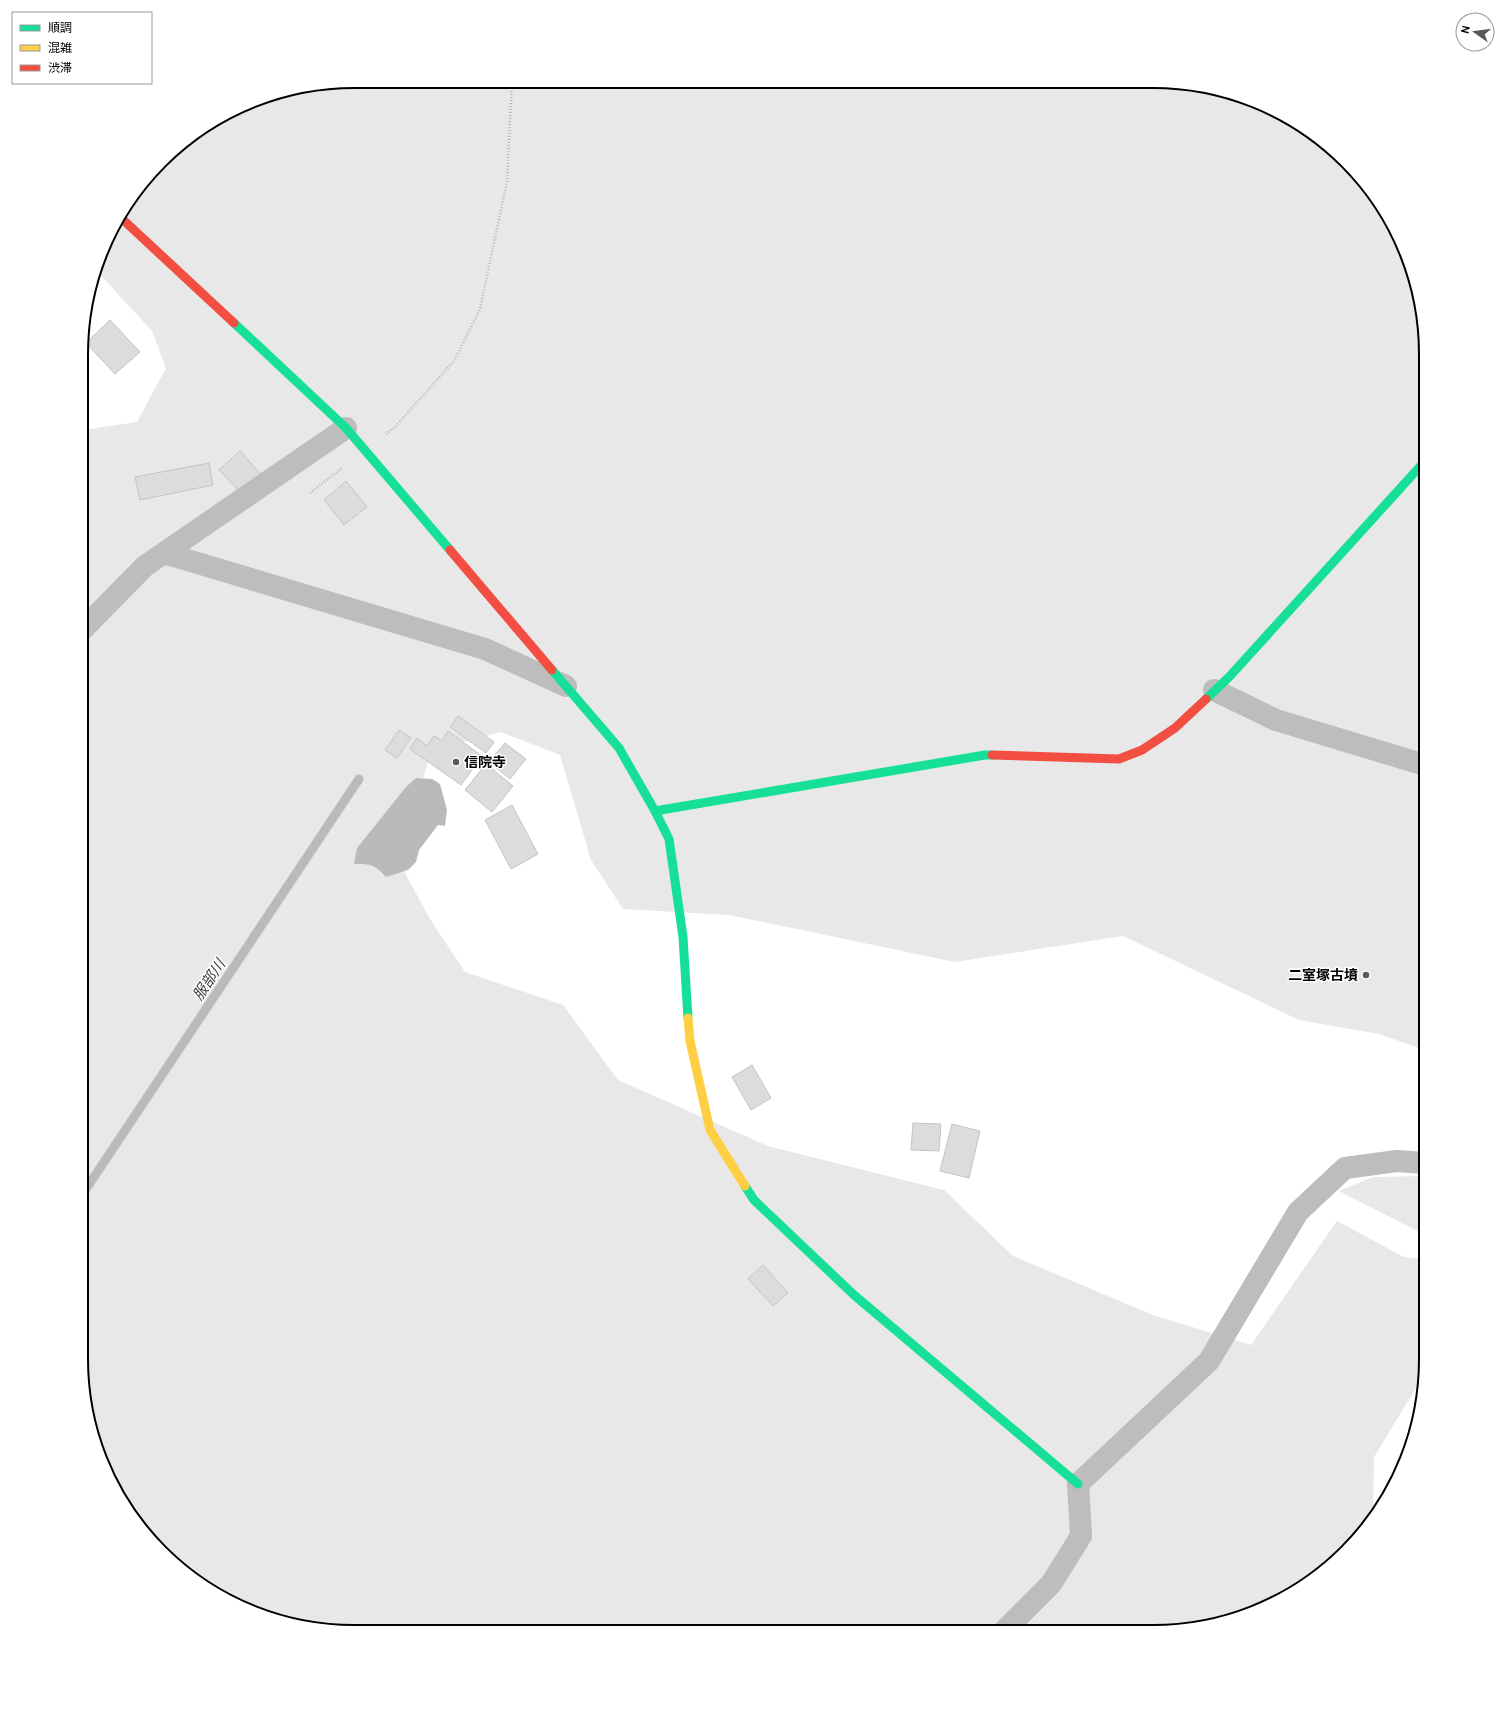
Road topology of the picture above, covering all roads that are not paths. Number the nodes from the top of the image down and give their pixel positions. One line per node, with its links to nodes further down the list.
1 (124, 221): 2 (street)
2 (346, 428): 4 (street); 6 (street)
3 (1419, 468): 7 (street)
4 (164, 553): 5 (street); 6 (street)
5 (88, 624)
6 (566, 686): 9 (street)
7 (1214, 690): 8 (street); 9 (street)
8 (1419, 764)
9 (655, 811): 11 (street)
10 (1419, 1162): 11 (street)
11 (1078, 1484): 12 (street)
12 (1010, 1625)

